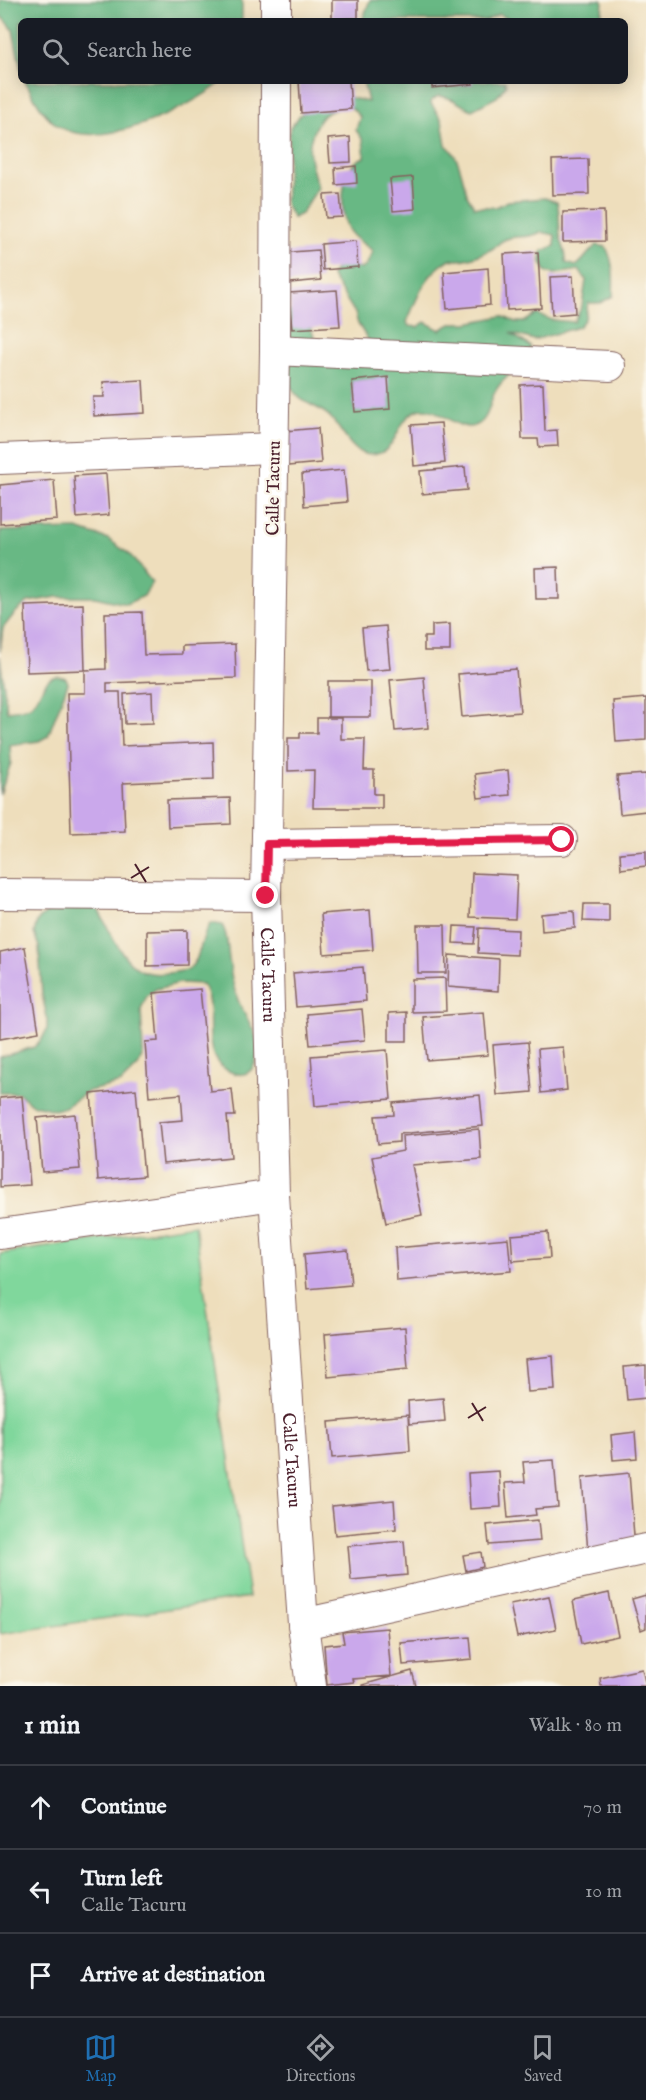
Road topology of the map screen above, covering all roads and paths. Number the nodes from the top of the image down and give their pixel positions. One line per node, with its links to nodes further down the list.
1 (276, 0): 2 (street)
2 (276, 18)
3 (276, 84): 4 (street, Calle Tacuru)
4 (275, 350): 5 (street); 6 (street, Calle Tacuru)
5 (610, 366)
6 (273, 448): 7 (street); 9 (street, Calle Tacuru)
7 (0, 459)
8 (562, 840): 9 (street)
9 (267, 844): 11 (street, Calle Tacuru)
10 (0, 894): 11 (street)
11 (266, 896): 12 (street, Calle Tacuru)
12 (274, 1195): 13 (street); 15 (street, Calle Tacuru)
13 (0, 1234)
14 (646, 1549): 15 (street)
15 (303, 1624): 16 (street, Calle Tacuru)
16 (311, 1686)

